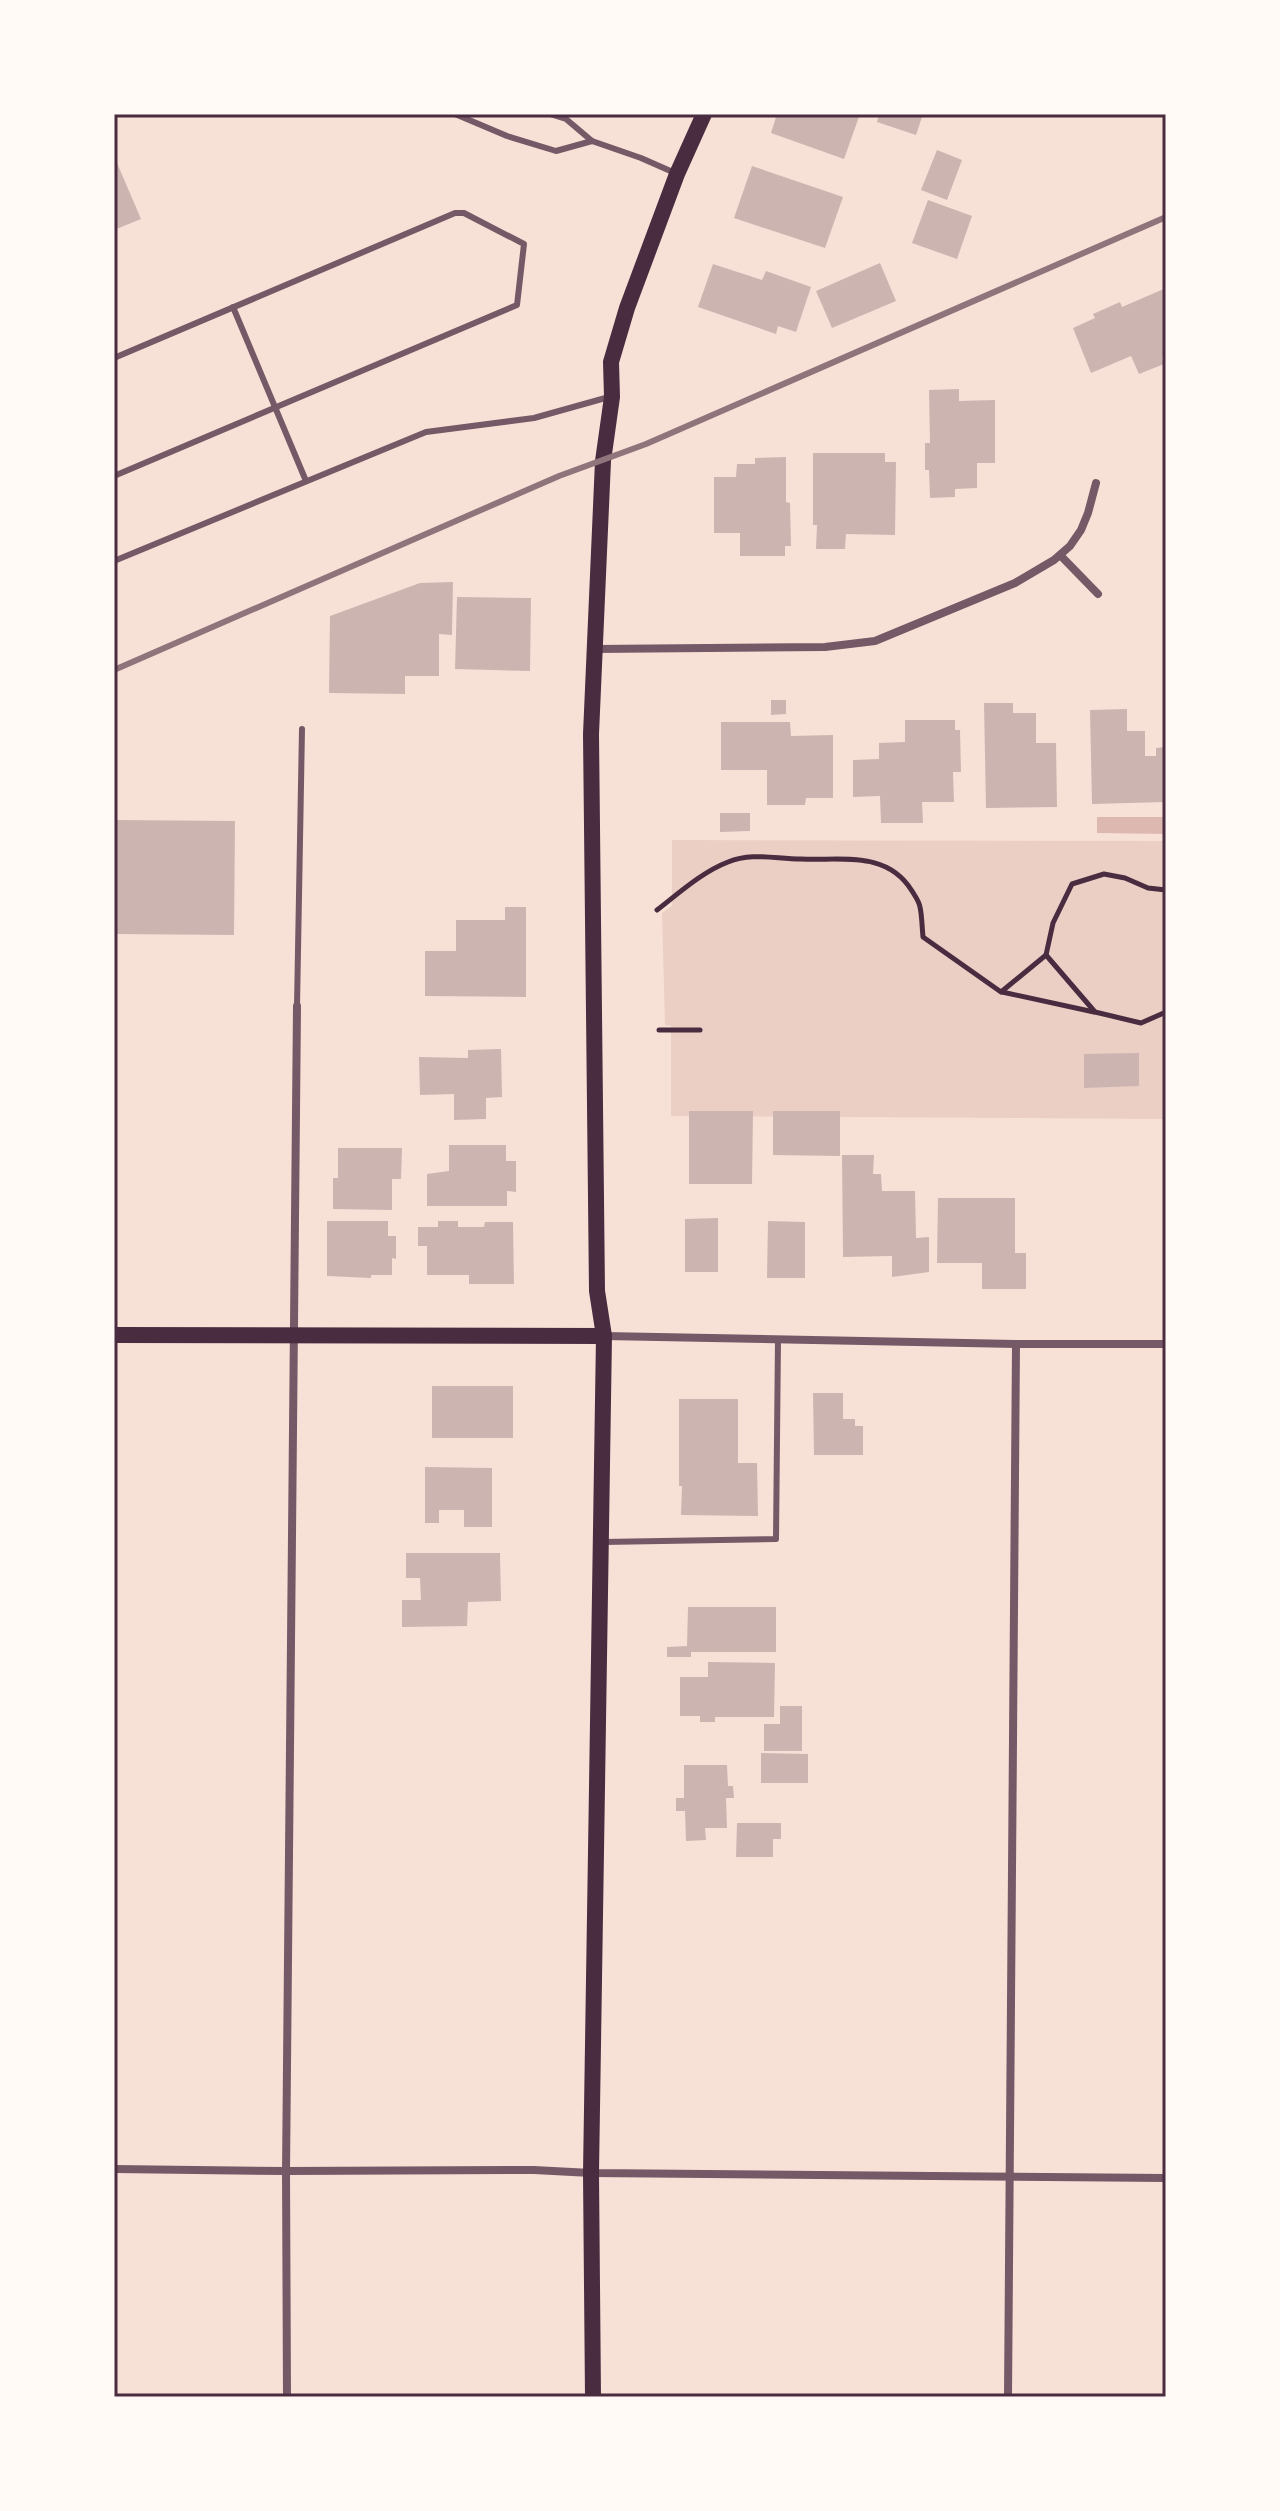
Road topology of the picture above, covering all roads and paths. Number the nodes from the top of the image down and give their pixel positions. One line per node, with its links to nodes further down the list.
1 (455, 114): 4 (lane)
2 (550, 114): 4 (lane)
3 (704, 114): 5 (main road)
4 (592, 141): 5 (lane)
5 (677, 174): 8 (main road)
6 (233, 307): 7 (lane); 9 (lane); 9 (lane)
7 (114, 358)
8 (612, 397): 11 (lane); 16 (main road)
9 (275, 408): 10 (lane); 11 (lane)
10 (114, 476)
11 (306, 481): 14 (lane)
12 (1096, 483): 13 (street)
13 (1060, 555): 15 (street); 16 (street)
14 (114, 561)
15 (1098, 594)
16 (593, 649): 29 (main road)
17 (302, 729): 22 (lane)
18 (1166, 890): 20 (path)
19 (657, 910): 21 (path)
20 (1046, 955): 21 (path); 23 (path)
21 (1001, 992): 23 (path)
22 (297, 1006): 27 (street)
23 (1095, 1012): 24 (path)
24 (1166, 1012)
25 (659, 1030): 26 (path)
26 (700, 1030)
27 (294, 1334): 28 (main road); 29 (main road); 35 (street)
28 (114, 1335)
29 (604, 1336): 30 (street); 33 (main road)
30 (778, 1339): 31 (street); 33 (lane)
31 (1016, 1344): 32 (street); 37 (street)
32 (1166, 1344)
33 (601, 1542): 36 (main road)
34 (114, 2169): 35 (street)
35 (286, 2171): 36 (street); 39 (street)
36 (591, 2173): 37 (street); 40 (main road)
37 (1010, 2177): 38 (street); 41 (street)
38 (1166, 2178)
39 (287, 2397)
40 (593, 2397)
41 (1008, 2397)

